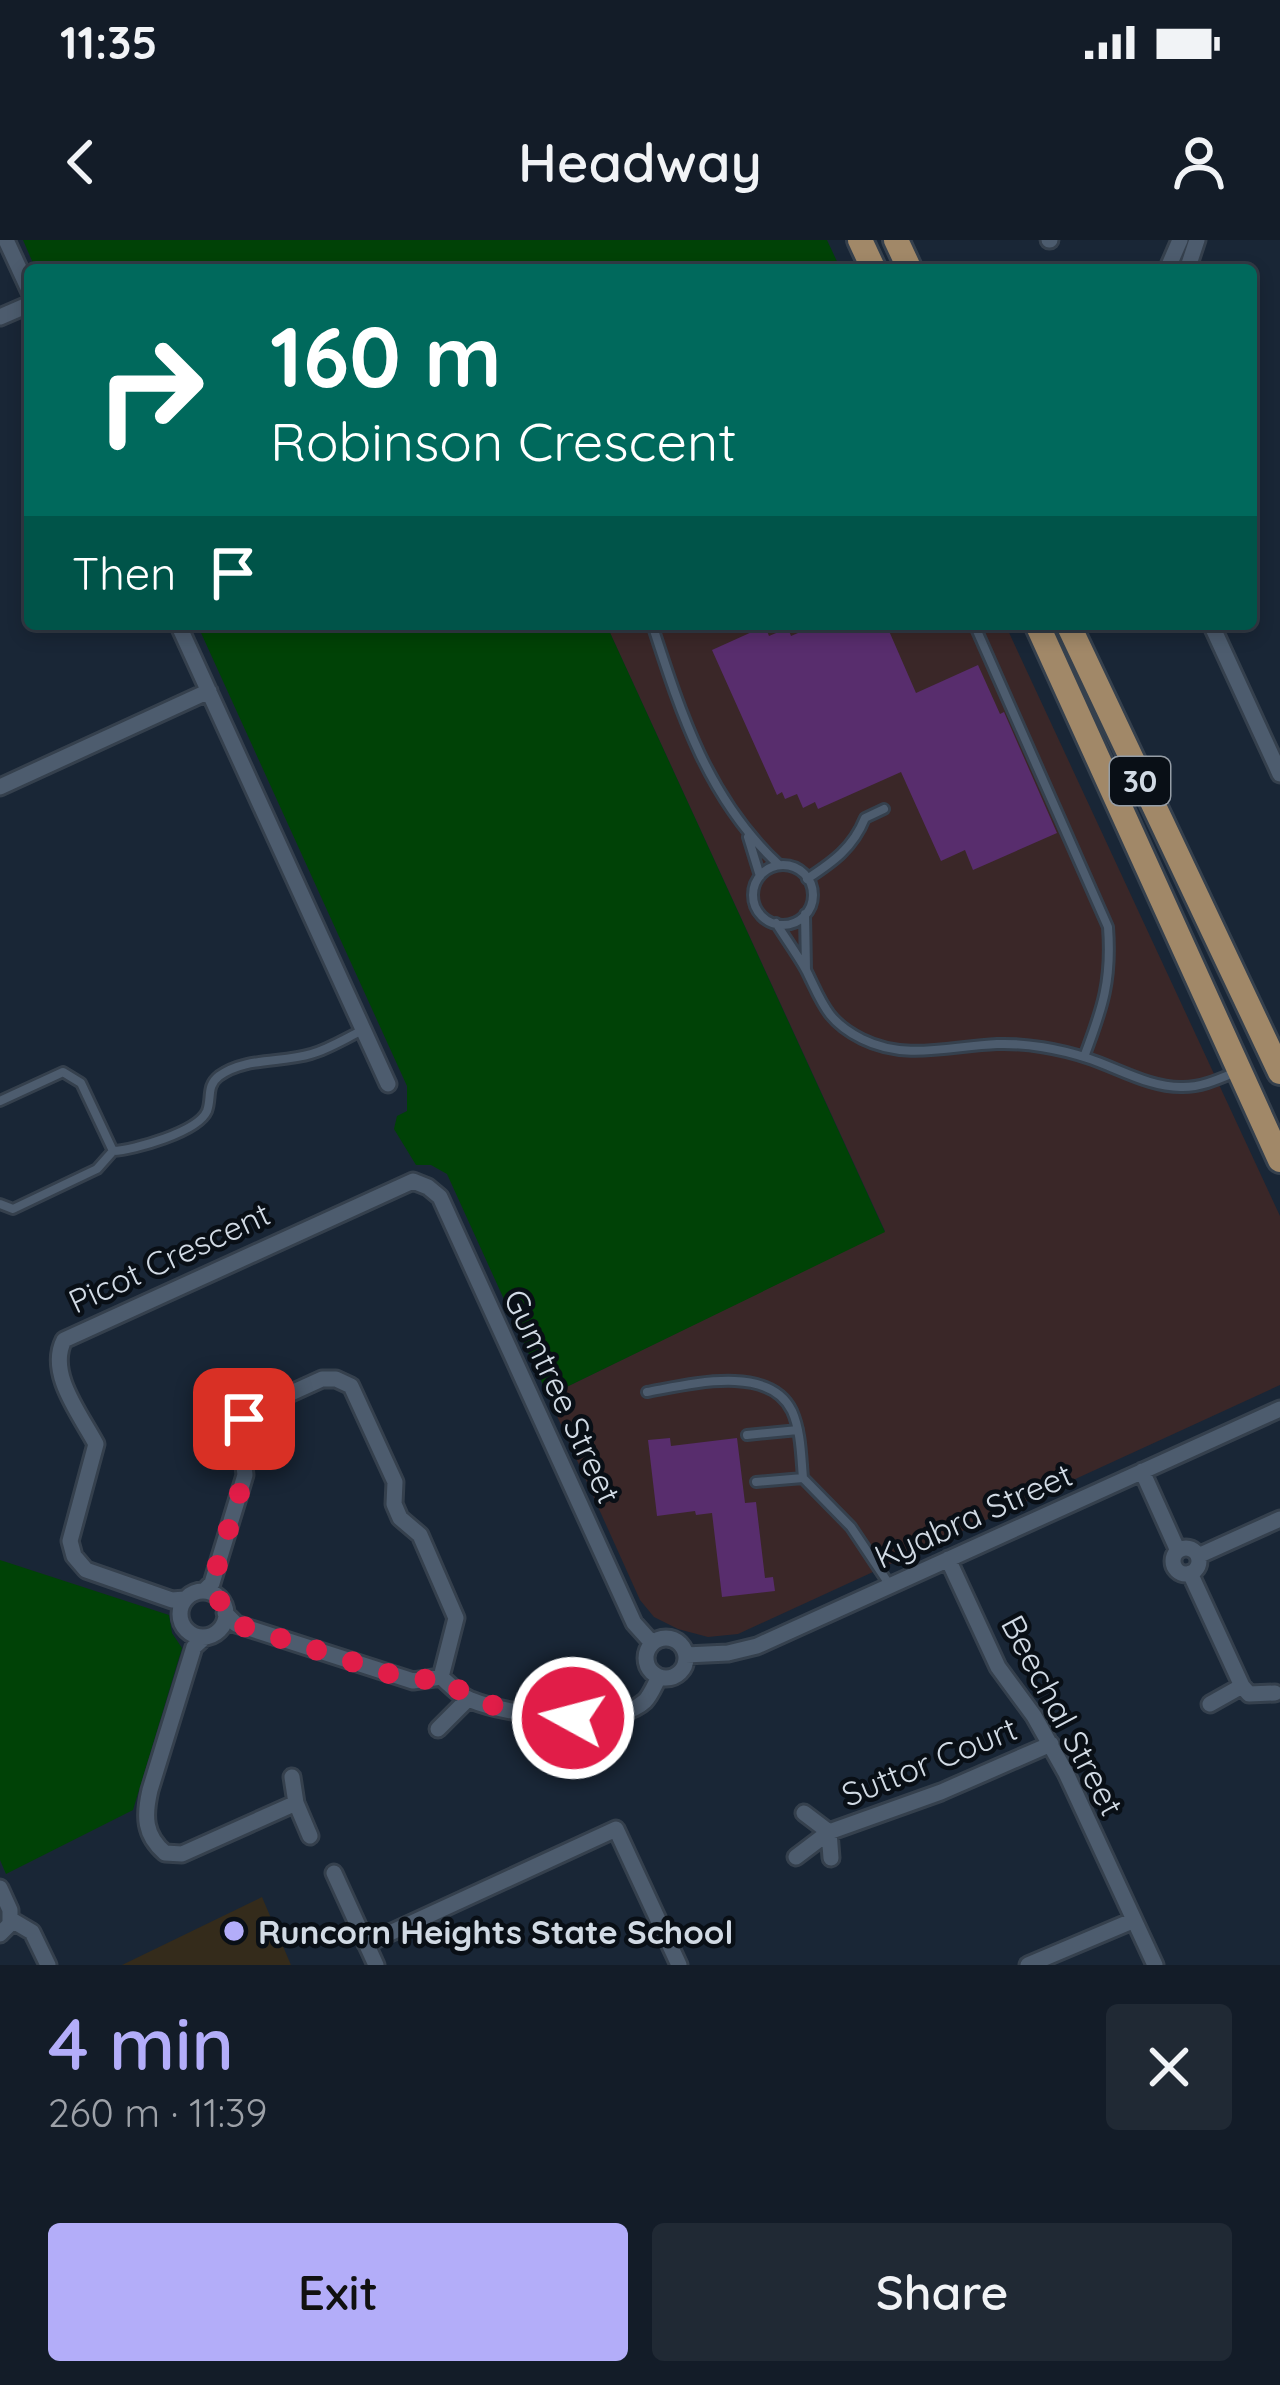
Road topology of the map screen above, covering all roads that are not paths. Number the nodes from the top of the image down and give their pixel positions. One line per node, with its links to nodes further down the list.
1 (6, 240): 2 (street)
2 (24, 279)
3 (181, 630): 9 (street)
4 (654, 630): 13 (lane)
5 (977, 630): 21 (lane)
6 (1040, 630): 22 (main road, 30)
7 (1071, 630): 23 (main road, 30)
8 (1214, 630): 10 (street)
9 (209, 691): 11 (street); 20 (street)
10 (1280, 774)
11 (0, 787)
12 (884, 809): 16 (lane)
13 (747, 836): 14 (lane); 15 (lane)
14 (778, 865): 15 (lane); 16 (lane)
15 (760, 876): 18 (lane)
16 (807, 879): 17 (lane)
17 (805, 914): 18 (lane); 19 (lane)
18 (776, 923): 19 (lane)
19 (806, 972): 21 (lane)
20 (363, 1030): 24 (street); 26 (lane)
21 (1084, 1057): 22 (lane)
22 (1238, 1071): 27 (main road, 30)
23 (1280, 1072)
24 (388, 1084)
25 (0, 1101): 26 (lane)
26 (113, 1151): 29 (lane)
27 (1280, 1160)
28 (413, 1181): 44 (street, Picot Crescent); 47 (street, Gumtree Street)
29 (0, 1204)
30 (647, 1392): 32 (lane)
31 (1280, 1409): 34 (street, Kyabra Street)
32 (798, 1430): 33 (lane); 35 (lane)
33 (747, 1436)
34 (1142, 1471): 38 (street); 40 (street, Kyabra Street)
35 (803, 1478): 36 (lane); 42 (lane)
36 (756, 1482)
37 (1280, 1519): 39 (street)
38 (1178, 1551): 39 (street); 41 (street)
39 (1198, 1556): 41 (street)
40 (948, 1559): 42 (street, Kyabra Street); 56 (street, Beechal Street)
41 (1190, 1573): 51 (street)
42 (890, 1586): 48 (street, Kyabra Street)
43 (211, 1590): 44 (street); 45 (street); 49 (street)
44 (179, 1603): 46 (street)
45 (228, 1621): 46 (street); 49 (street)
46 (197, 1639): 58 (street)
47 (652, 1642): 48 (street, Kyabra Street); 50 (street)
48 (686, 1655): 50 (street)
49 (441, 1677): 53 (street)
50 (659, 1677): 53 (street)
51 (1242, 1686): 52 (street); 54 (street)
52 (1275, 1693)
53 (468, 1700): 55 (street)
54 (1210, 1703)
55 (438, 1729)
56 (1051, 1744): 60 (street, Suttor Court); 67 (street, Beechal Street)
57 (292, 1777): 58 (street)
58 (296, 1803): 61 (street)
59 (804, 1813): 60 (street, Suttor Court)
60 (829, 1832): 62 (street, Suttor Court); 63 (street, Suttor Court)
61 (310, 1836)
62 (796, 1857)
63 (831, 1858)
64 (334, 1873): 69 (street)
65 (0, 1888): 66 (street)
66 (10, 1918): 68 (street); 70 (street)
67 (1132, 1921): 73 (street); 74 (street, Beechal Street)
68 (0, 1934)
69 (366, 1944): 71 (street); 72 (street)
70 (48, 1965)
71 (376, 1965)
72 (679, 1965)
73 (1028, 1965)
74 (1155, 1965)

